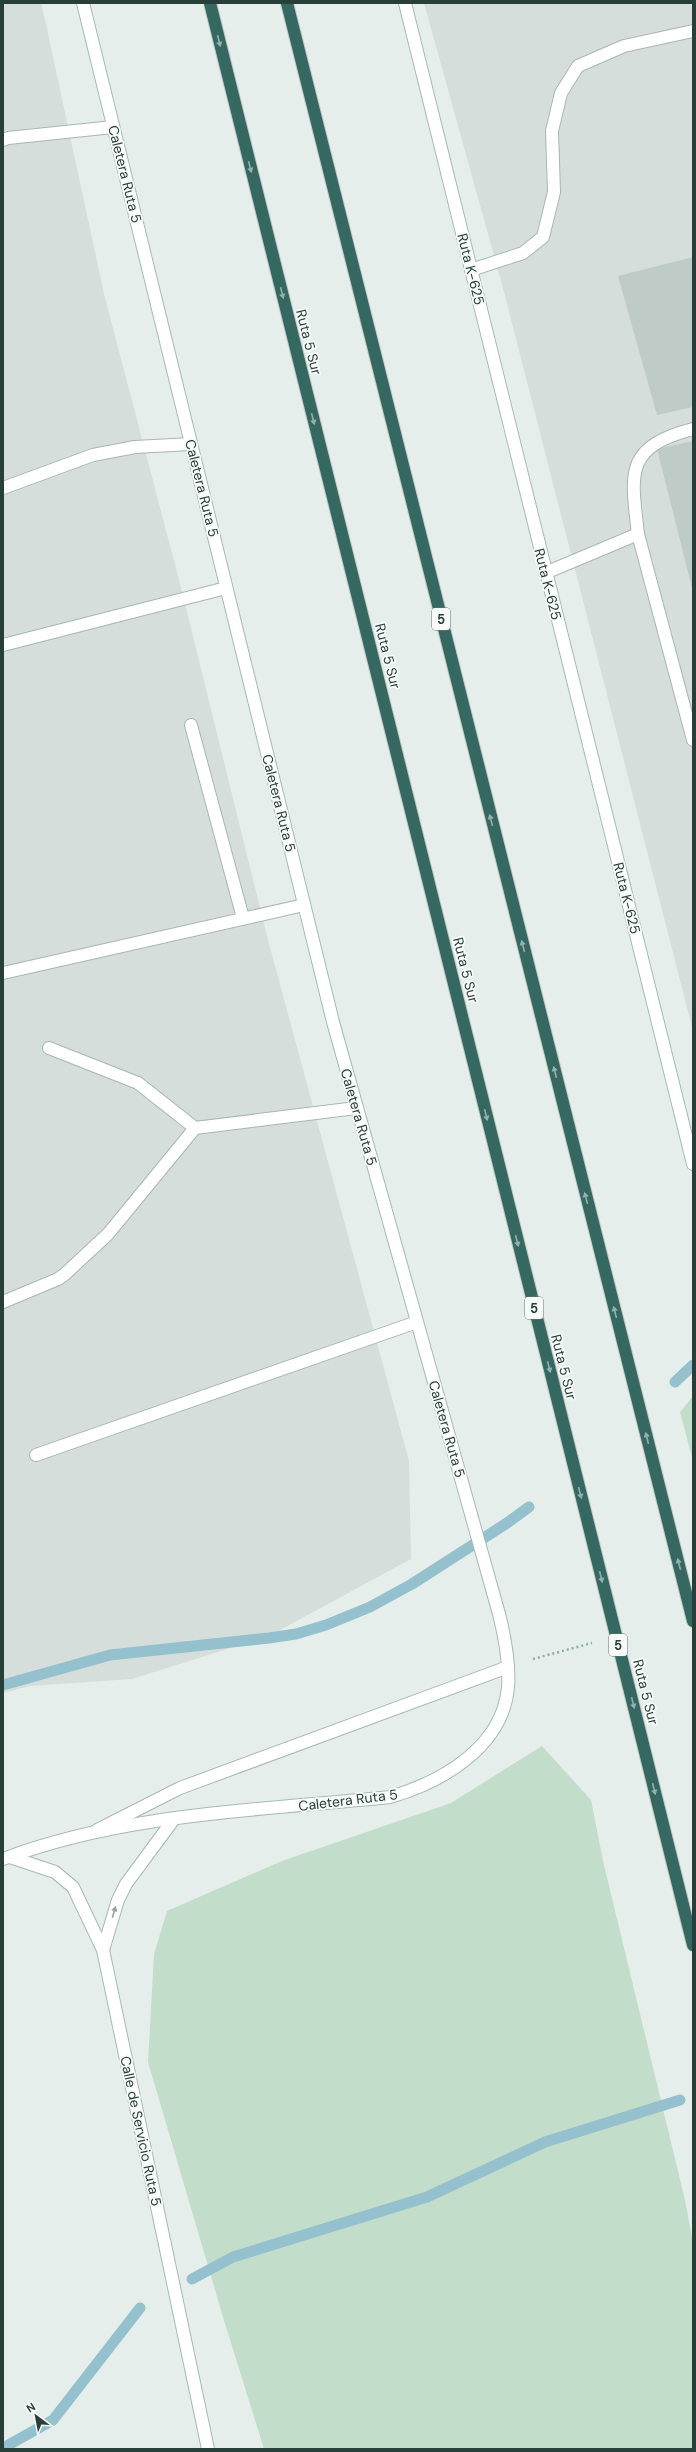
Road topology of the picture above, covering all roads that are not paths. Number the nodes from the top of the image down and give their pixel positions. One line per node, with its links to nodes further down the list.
1 (83, 3): 6 (main road, Caletera Ruta 5)
2 (210, 3): 33 (highway, Ruta 5 Sur / 5, one-way to 33)
3 (287, 3): 28 (highway, 5, one-way to 3)
4 (405, 3): 8 (main road, Ruta K-625)
5 (693, 31): 8 (main road)
6 (113, 127): 7 (main road); 10 (main road, Caletera Ruta 5)
7 (5, 137)
8 (471, 270): 13 (main road, Ruta K-625)
9 (693, 429): 12 (main road)
10 (191, 444): 11 (main road); 14 (main road, Caletera Ruta 5)
11 (3, 488)
12 (638, 534): 13 (main road); 17 (main road)
13 (545, 573): 24 (main road, Ruta K-625)
14 (226, 588): 15 (main road); 18 (main road, Caletera Ruta 5)
15 (3, 645)
16 (191, 725): 19 (main road)
17 (693, 740)
18 (304, 905): 19 (main road); 22 (main road, Caletera Ruta 5)
19 (243, 918): 20 (main road)
20 (3, 973)
21 (49, 1048): 23 (main road)
22 (356, 1108): 23 (main road); 26 (main road, Caletera Ruta 5)
23 (195, 1128): 25 (main road)
24 (693, 1164)
25 (3, 1302)
26 (417, 1322): 27 (main road); 29 (main road, Caletera Ruta 5)
27 (36, 1455)
28 (693, 1621)
29 (508, 1667): 30 (main road, Caletera Ruta 5); 31 (main road)
30 (174, 1819): 31 (main road, Caletera Ruta 5); 34 (main road, one-way to 30)
31 (90, 1833): 32 (main road, Caletera Ruta 5)
32 (6, 1858): 34 (main road, Calle de Servicio Ruta 5)
33 (693, 1945)
34 (103, 1950): 35 (main road, Calle de Servicio Ruta 5)
35 (208, 2449)

